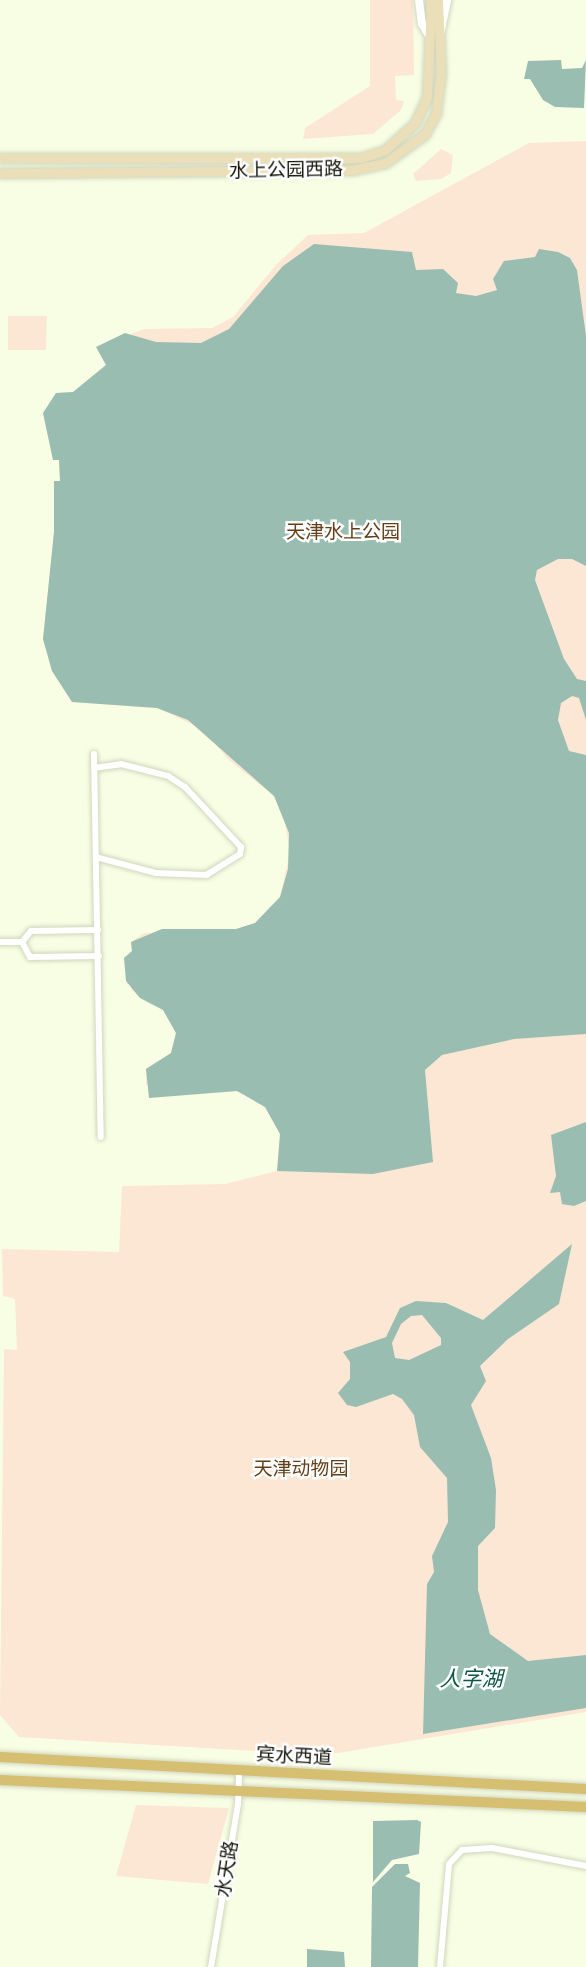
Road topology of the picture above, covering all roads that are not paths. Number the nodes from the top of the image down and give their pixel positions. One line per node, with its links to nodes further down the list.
1 (419, 0): 6 (street)
2 (431, 0): 6 (main road, 水上公园西路)
3 (438, 0): 5 (main road, 水上公园西路)
4 (447, 0): 5 (street)
5 (440, 34): 8 (main road, 水上公园西路)
6 (429, 35): 7 (main road, 水上公园西路)
7 (0, 158)
8 (0, 173)
9 (94, 754): 10 (street)
10 (94, 768): 11 (street); 11 (street)
11 (96, 857): 12 (street)
12 (98, 930): 14 (street); 15 (street)
13 (0, 942): 14 (street)
14 (22, 942): 15 (street)
15 (99, 956): 16 (street)
16 (100, 1137)
17 (0, 1758): 18 (main road, 宾水西道)
18 (239, 1770): 20 (street, 水天路); 21 (main road, 宾水西道)
19 (0, 1780): 20 (main road, 宾水西道)
20 (238, 1788): 22 (main road, 宾水西道); 24 (street, 水天路)
21 (586, 1789)
22 (586, 1807)
23 (586, 1866): 25 (street)
24 (211, 1967)
25 (440, 1967)

